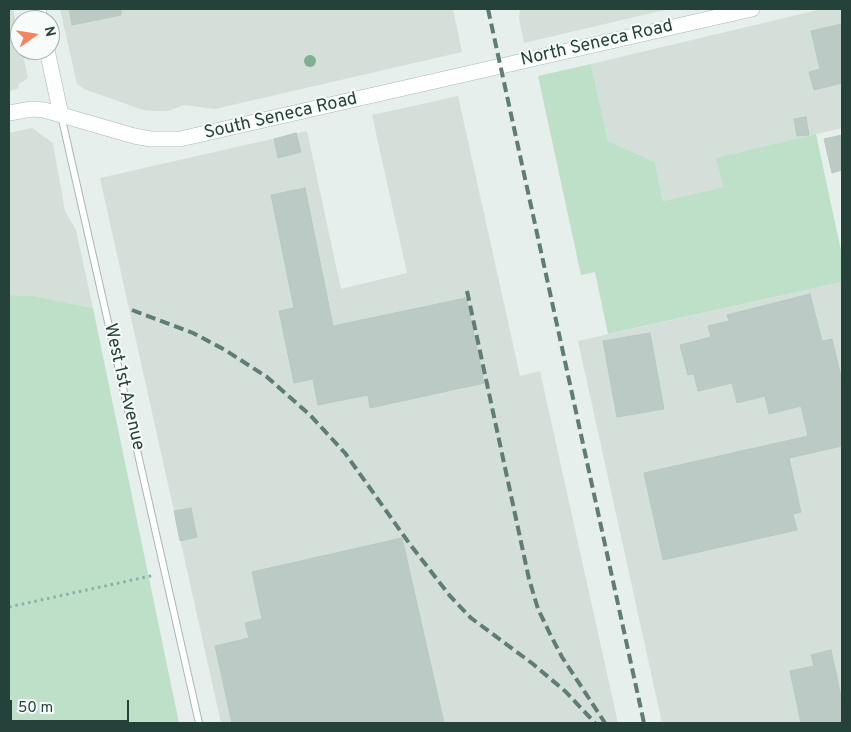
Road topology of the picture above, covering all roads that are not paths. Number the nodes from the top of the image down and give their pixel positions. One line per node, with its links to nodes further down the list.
1 (752, 9): 3 (main road, North Seneca Road)
2 (49, 60): 5 (main road, West 1st Avenue)
3 (500, 66): 5 (main road, South Seneca Road)
4 (9, 113): 5 (main road, South Seneca Road)
5 (61, 115): 6 (lane, West 1st Avenue)
6 (199, 723)

